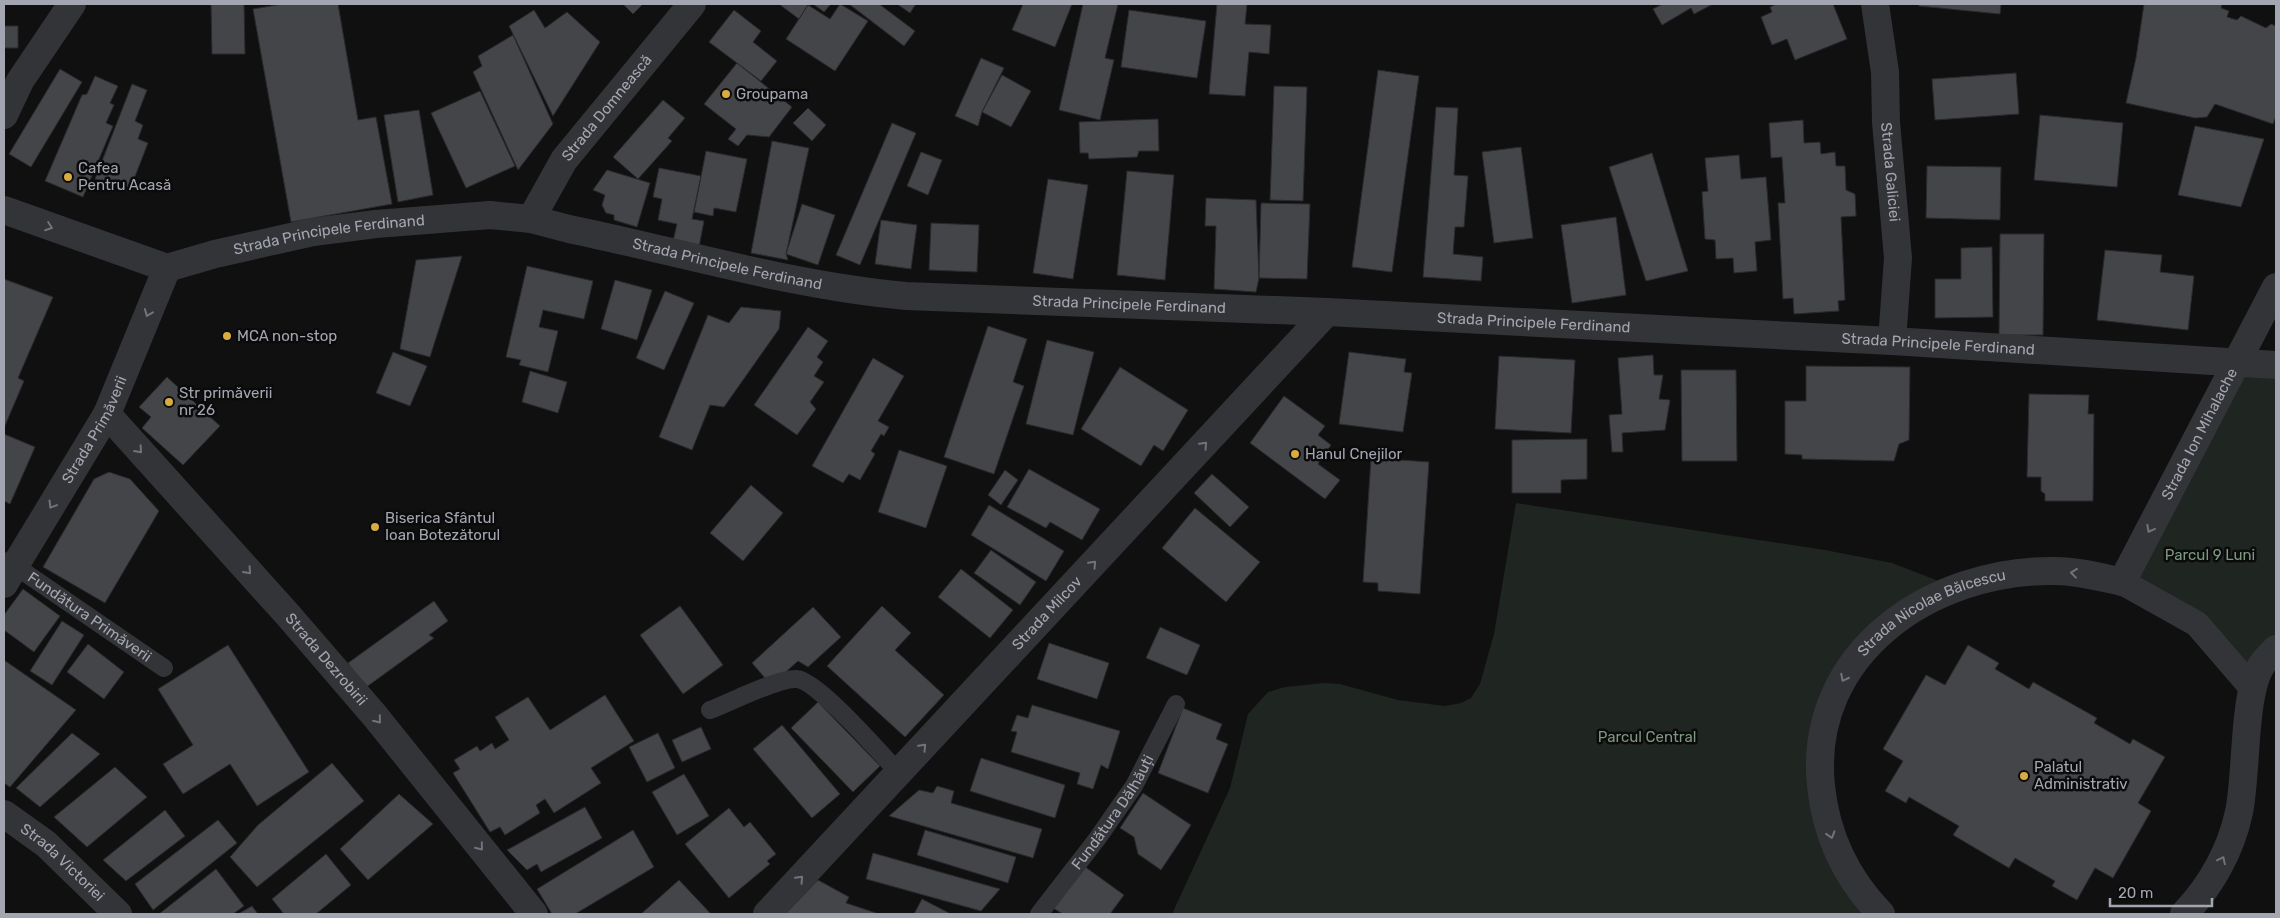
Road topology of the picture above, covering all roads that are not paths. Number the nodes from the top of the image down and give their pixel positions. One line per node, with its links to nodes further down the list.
1 (72, 4): 4 (street)
2 (692, 4): 6 (street, Strada Domnească)
3 (1875, 4): 10 (street, Strada Galiciei)
4 (4, 115)
5 (4, 210): 7 (street, one-way to 7)
6 (531, 219): 7 (street, Strada Principele Ferdinand); 9 (street, Strada Principele Ferdinand)
7 (167, 268): 13 (street, Strada Primăverii, one-way to 13)
8 (2276, 287): 11 (street, Strada Ion Mihalache)
9 (1327, 312): 10 (street, Strada Principele Ferdinand); 21 (street, Strada Milcov, one-way to 9)
10 (1892, 341): 11 (street, Strada Principele Ferdinand)
11 (2238, 362): 12 (street, Strada Principele Ferdinand); 15 (street, Strada Ion Mihalache, one-way to 15)
12 (2276, 365)
13 (107, 414): 14 (street, Strada Primăverii, one-way to 14); 24 (street, Strada Dezrobirii, one-way to 24)
14 (8, 569): 17 (lane, Fundătura Primăverii)
15 (2122, 582): 18 (street, Strada Nicolae Bălcescu); 27 (street, Strada Nicolae Bălcescu, one-way to 27)
16 (2276, 649): 18 (street)
17 (164, 668)
18 (2253, 689): 28 (street, one-way to 18)
19 (1176, 704): 26 (lane, Fundătura Dălhăuți)
20 (710, 710): 21 (lane)
21 (899, 773): 25 (street, Strada Milcov, one-way to 21)
22 (4, 814): 23 (street, Strada Victoriei)
23 (118, 914)
24 (534, 914)
25 (767, 914)
26 (1039, 914)
27 (1881, 914)
28 (2184, 914)

